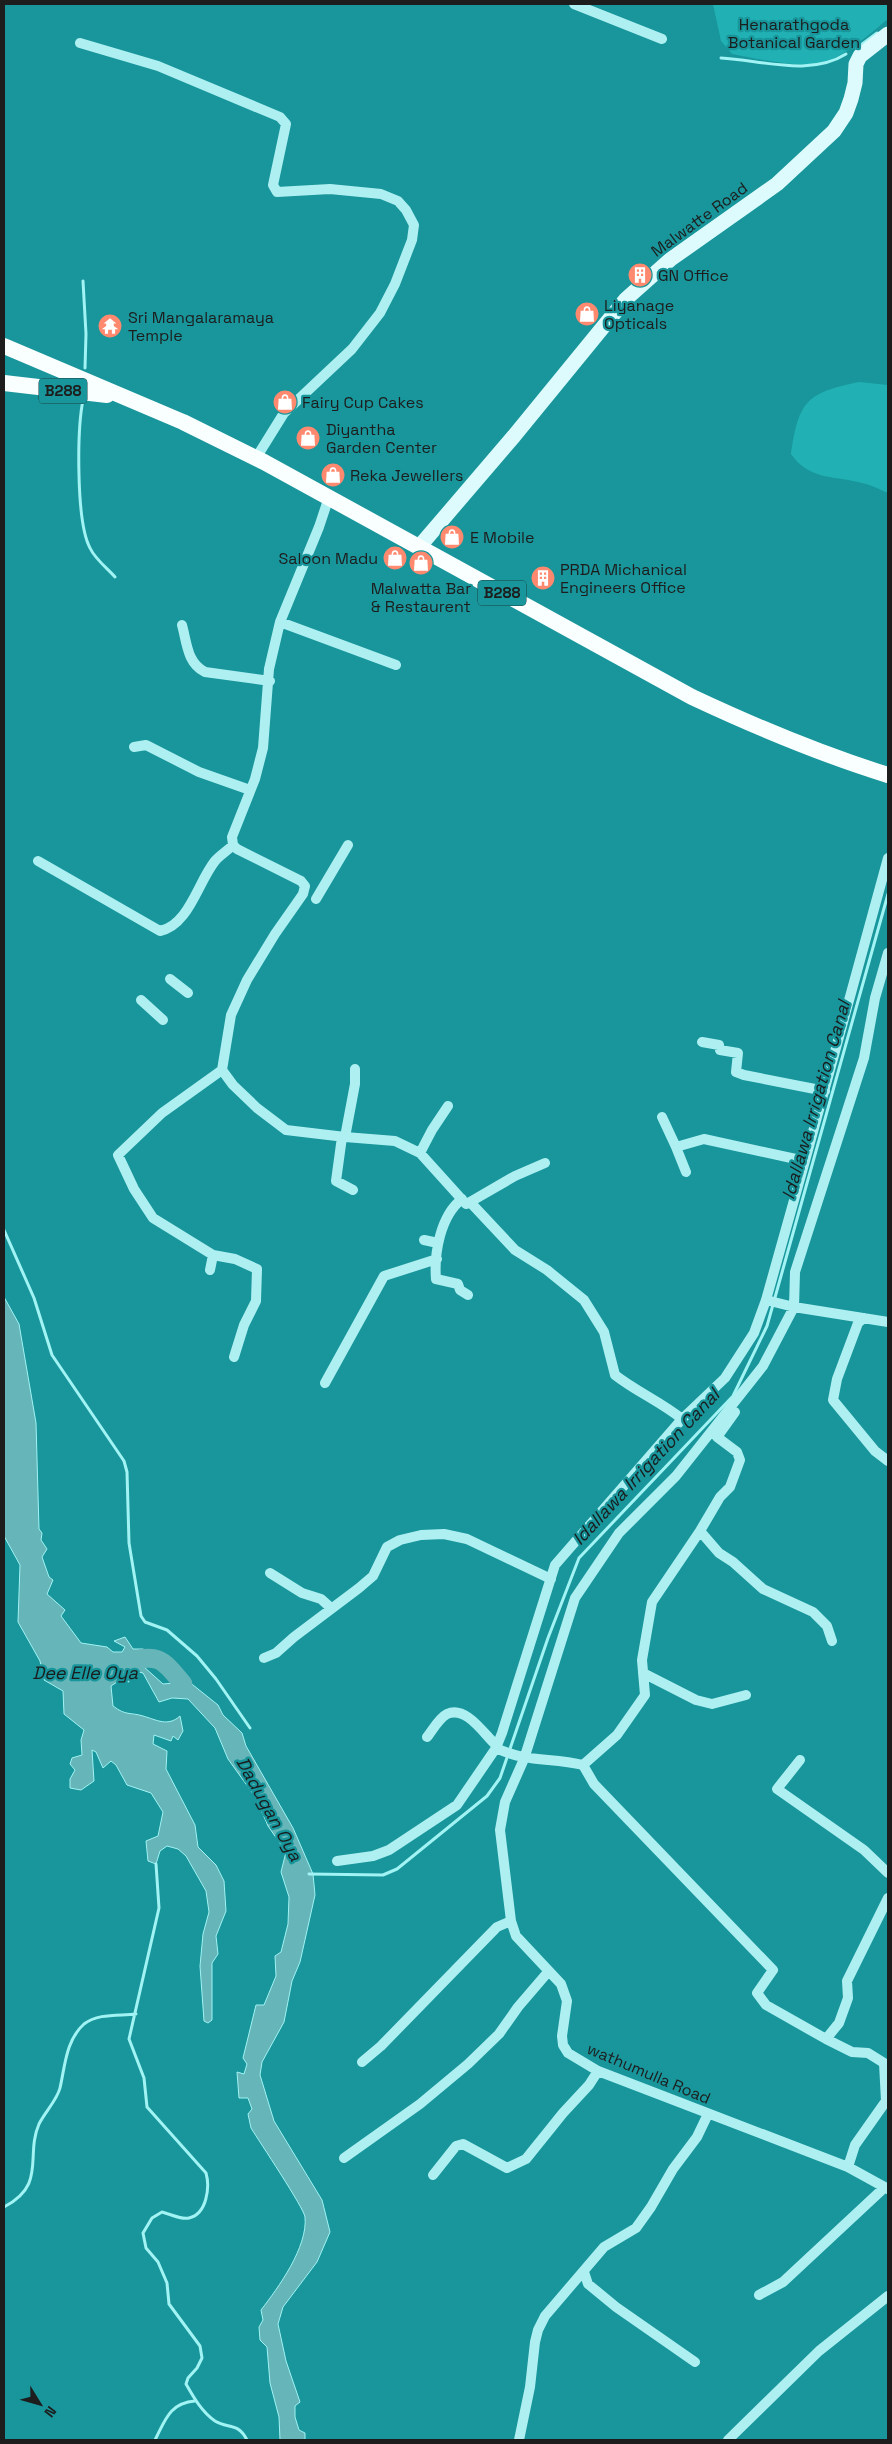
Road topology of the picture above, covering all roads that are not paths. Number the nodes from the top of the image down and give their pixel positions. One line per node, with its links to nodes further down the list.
1 (574, 4): 3 (street)
2 (888, 34): 10 (street, Malwatte Road)
3 (662, 39)
4 (80, 43): 8 (street)
5 (4, 346): 7 (main road)
6 (4, 383): 7 (main road, B288)
7 (122, 397): 8 (main road, B288)
8 (256, 458): 9 (main road, B288)
9 (329, 497): 10 (main road, B288); 11 (street)
10 (419, 547): 16 (main road, B288)
11 (280, 622): 13 (street); 14 (street)
12 (182, 625): 14 (street)
13 (396, 664)
14 (270, 681): 17 (street)
15 (134, 747): 17 (street)
16 (888, 775)
17 (250, 790): 18 (street)
18 (232, 845): 21 (street); 30 (street)
19 (348, 845): 22 (street)
20 (888, 858): 31 (street)
21 (38, 861)
22 (316, 899)
23 (888, 953): 49 (street)
24 (170, 979): 25 (street)
25 (188, 993)
26 (141, 1000): 27 (street)
27 (163, 1020)
28 (702, 1042): 31 (street)
29 (355, 1069): 34 (street)
30 (222, 1070): 34 (street); 44 (street)
31 (825, 1091): 37 (street)
32 (448, 1106): 36 (street)
33 (662, 1117): 35 (street)
34 (344, 1137): 36 (street); 40 (street)
35 (676, 1147): 37 (street); 39 (street)
36 (420, 1153): 41 (street)
37 (805, 1161): 48 (street)
38 (545, 1163): 41 (street)
39 (686, 1172)
40 (353, 1190)
41 (466, 1200): 43 (street); 55 (street)
42 (424, 1240): 43 (street)
43 (438, 1243): 45 (street)
44 (213, 1255): 46 (street); 52 (street)
45 (437, 1259): 47 (street); 54 (street)
46 (210, 1270)
47 (468, 1295)
48 (772, 1302): 49 (street); 55 (street)
49 (794, 1307): 50 (street); 53 (street)
50 (864, 1318): 51 (street); 56 (street)
51 (888, 1322)
52 (234, 1357)
53 (763, 1366): 57 (street); 67 (street, wathumulla Road)
54 (325, 1384)
55 (682, 1419): 59 (street)
56 (888, 1461)
57 (700, 1531): 61 (street); 63 (street)
58 (270, 1573): 60 (street)
59 (551, 1579): 60 (street); 66 (street)
60 (331, 1608): 62 (street)
61 (832, 1641)
62 (264, 1658)
63 (643, 1673): 64 (street); 69 (street)
64 (746, 1694)
65 (427, 1737): 66 (street)
66 (499, 1749): 67 (street); 70 (street)
67 (520, 1757): 69 (street); 73 (street, wathumulla Road)
68 (800, 1760): 71 (street)
69 (583, 1765): 75 (street)
70 (337, 1861)
71 (888, 1873)
72 (888, 1898): 75 (street)
73 (511, 1921): 74 (street, wathumulla Road); 76 (street)
74 (548, 1972): 77 (street, wathumulla Road); 79 (street)
75 (826, 2039): 80 (street)
76 (362, 2062)
77 (598, 2071): 78 (street, wathumulla Road); 81 (street)
78 (708, 2114): 80 (street, wathumulla Road); 83 (street)
79 (344, 2158)
80 (848, 2168): 82 (street, wathumulla Road)
81 (433, 2174)
82 (887, 2188): 84 (street)
83 (584, 2272): 86 (street); 87 (street)
84 (759, 2295)
85 (888, 2296): 88 (street)
86 (695, 2362)
87 (519, 2440)
88 (728, 2440)

